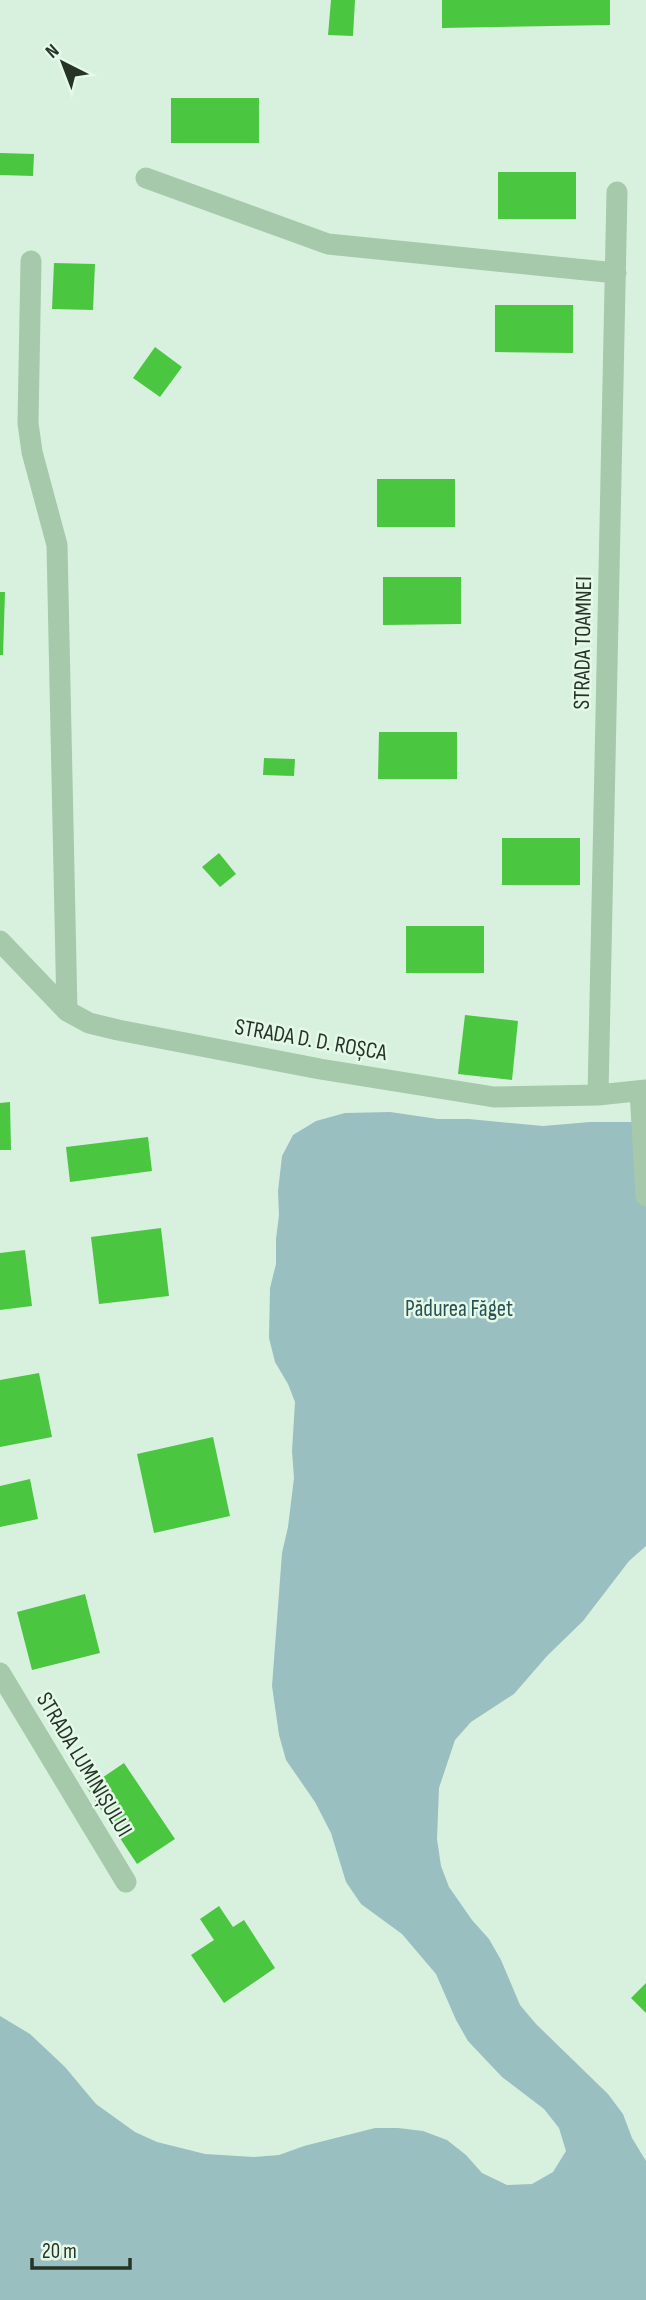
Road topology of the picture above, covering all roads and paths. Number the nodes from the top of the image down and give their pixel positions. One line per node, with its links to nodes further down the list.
1 (146, 178): 4 (street)
2 (617, 192): 4 (street, STRADA TOAMNEI)
3 (31, 261): 6 (street)
4 (616, 273): 8 (street, STRADA TOAMNEI)
5 (0, 941): 6 (street, STRADA D. D. ROȘCA)
6 (68, 1011): 8 (street, STRADA D. D. ROȘCA)
7 (643, 1091): 8 (street, STRADA D. D. ROȘCA); 9 (street)
8 (598, 1095)
9 (646, 1196)
10 (0, 1673): 11 (street, STRADA LUMINIȘULUI)
11 (126, 1882)

